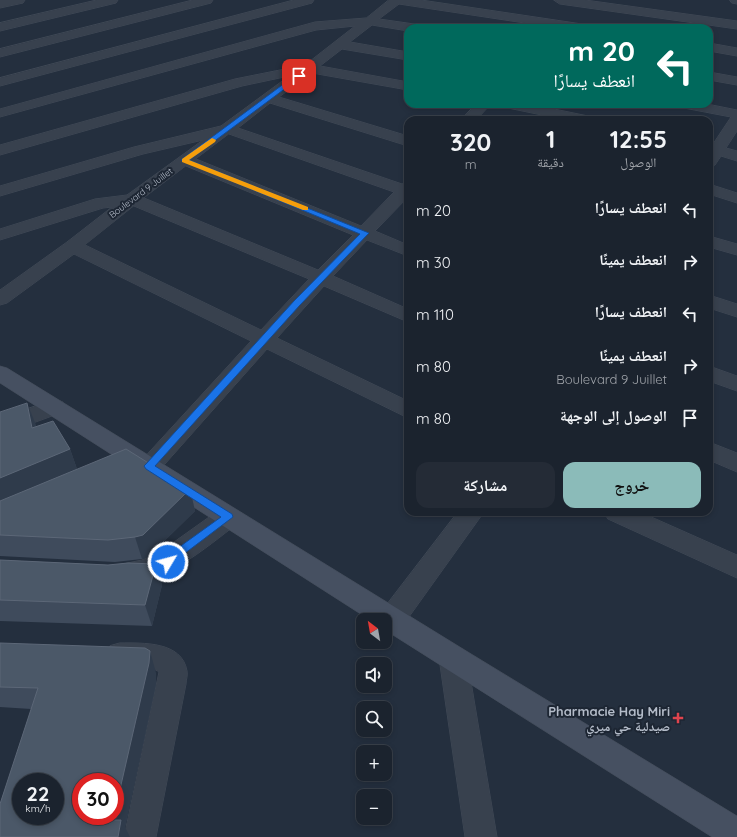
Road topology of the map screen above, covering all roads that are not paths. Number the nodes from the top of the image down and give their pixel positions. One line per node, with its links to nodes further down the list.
1 (18, 0): 8 (street)
2 (112, 0): 14 (street)
3 (207, 0): 18 (street)
4 (308, 0): 23 (street)
5 (397, 0): 9 (street, Boulevard 9 Juillet); 10 (street)
6 (560, 0): 7 (street)
7 (575, 1): 11 (street); 12 (street)
8 (0, 4)
9 (369, 21): 13 (street); 15 (street, Boulevard 9 Juillet); 29 (street)
10 (541, 24)
11 (555, 24)
12 (737, 24)
13 (404, 26)
14 (0, 28)
15 (338, 44): 19 (street); 20 (street, Boulevard 9 Juillet)
16 (713, 48): 17 (street)
17 (737, 52)
18 (0, 53)
19 (404, 55)
20 (309, 68): 24 (street); 25 (street, Boulevard 9 Juillet); 36 (street)
21 (713, 77): 22 (street)
22 (737, 80)
23 (0, 82)
24 (404, 85)
25 (268, 98): 34 (street, Boulevard 9 Juillet); 35 (street)
26 (480, 108): 31 (street)
27 (528, 108): 32 (street)
28 (705, 108): 30 (street)
29 (0, 113)
30 (737, 114)
31 (472, 116)
32 (568, 116)
33 (737, 119): 37 (street)
34 (228, 129): 39 (street, Boulevard 9 Juillet); 40 (street); 42 (street)
35 (404, 140)
36 (0, 150)
37 (714, 151): 38 (street)
38 (737, 156)
39 (184, 160): 45 (street, Boulevard 9 Juillet); 46 (street)
40 (404, 189)
41 (713, 190): 44 (street)
42 (0, 191)
43 (404, 193): 46 (street)
44 (737, 198)
45 (132, 199): 47 (street); 49 (street, Boulevard 9 Juillet); 52 (street)
46 (365, 233): 50 (street); 52 (street)
47 (0, 235)
48 (713, 242): 51 (street)
49 (73, 246): 53 (street, Boulevard 9 Juillet); 57 (street)
50 (404, 249)
51 (737, 250)
52 (322, 278): 56 (street); 57 (street)
53 (0, 299)
54 (713, 303): 55 (street)
55 (737, 312)
56 (404, 314)
57 (265, 339): 62 (street); 66 (street)
58 (0, 373): 61 (main road)
59 (713, 375): 60 (street)
60 (737, 384)
61 (55, 407): 63 (street); 66 (main road)
62 (404, 408)
63 (0, 427)
64 (713, 452): 65 (street)
65 (737, 463)
66 (133, 464): 69 (main road)
67 (469, 516): 73 (street)
68 (626, 516): 70 (street)
69 (228, 517): 71 (street); 72 (main road)
70 (737, 567)
71 (107, 574)
72 (381, 613)
73 (392, 620): 75 (main road)
74 (94, 654): 77 (street)
75 (453, 658): 76 (main road); 78 (street)
76 (737, 834)
77 (140, 837)
78 (481, 837)

